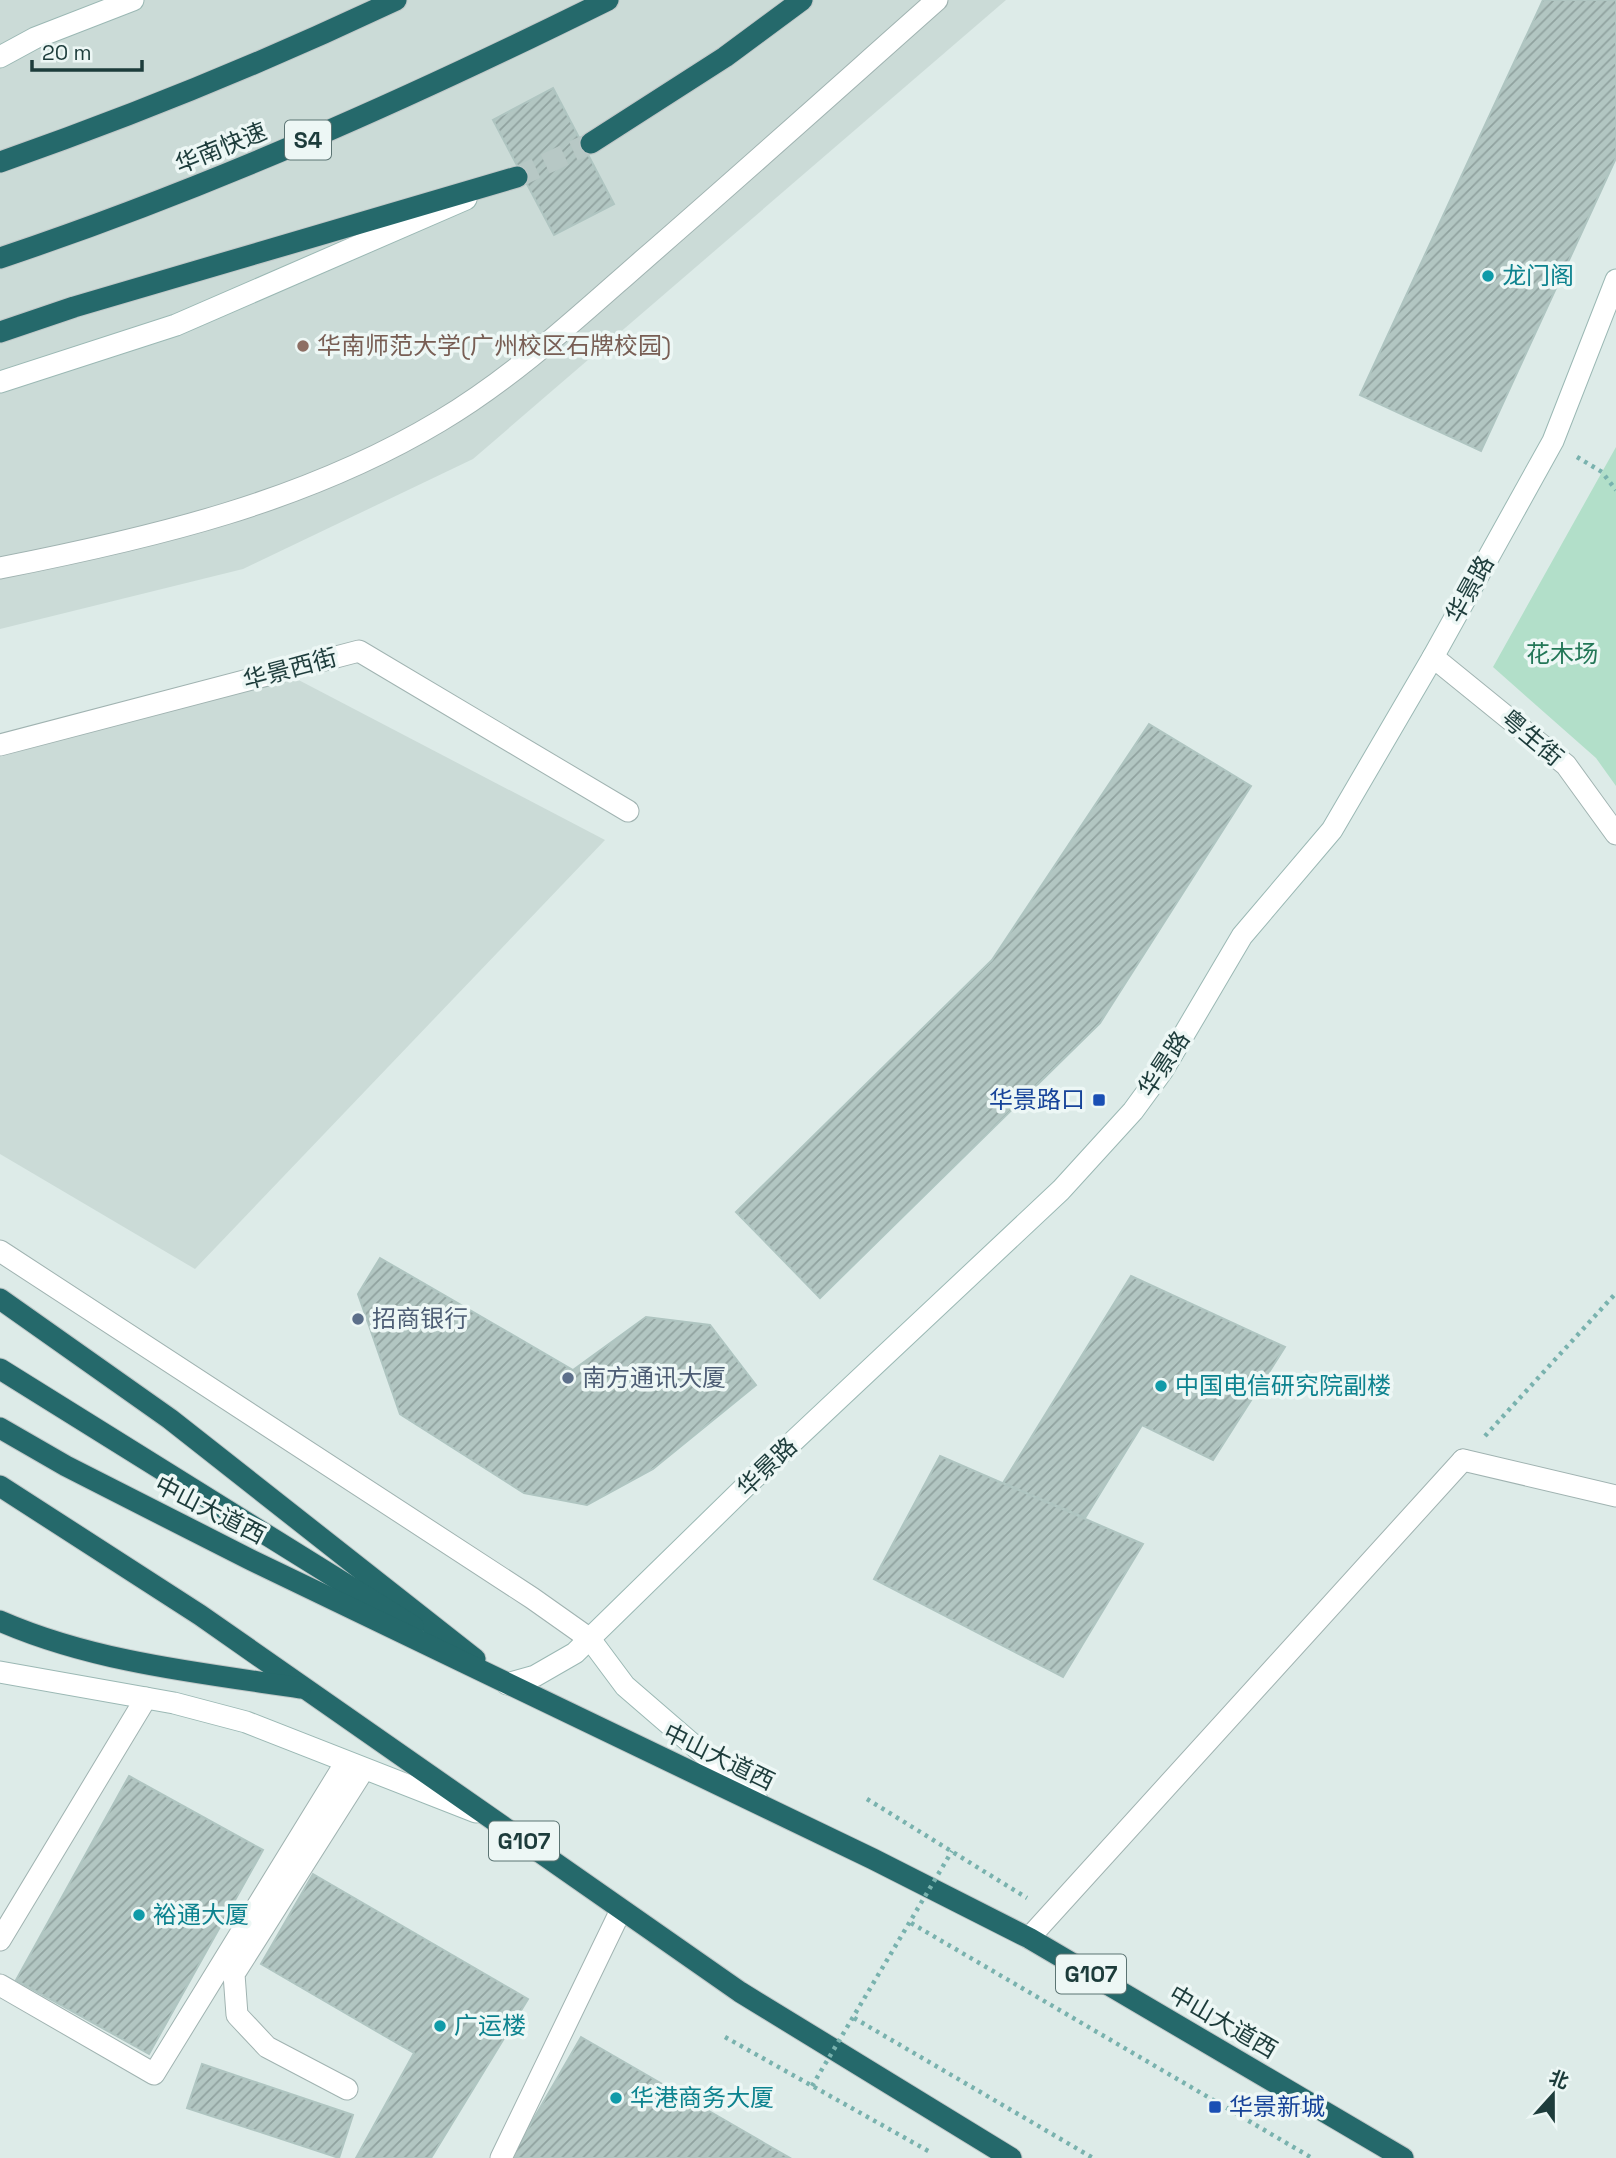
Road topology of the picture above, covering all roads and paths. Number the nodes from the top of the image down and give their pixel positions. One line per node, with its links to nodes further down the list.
1 (133, 0): 6 (street)
2 (396, 0): 8 (highway)
3 (608, 0): 10 (highway, 华南快速 / S4)
4 (802, 0): 7 (highway)
5 (937, 0): 16 (street)
6 (0, 57)
7 (591, 143)
8 (0, 162)
9 (517, 177): 12 (highway); 13 (street)
10 (0, 258)
11 (1616, 280): 14 (street, 华景路)
12 (0, 332)
13 (0, 382)
14 (1553, 441): 15 (path); 17 (street, 华景路)
15 (1616, 490)
16 (0, 568)
17 (1433, 656): 20 (street, 粤生街); 30 (street, 华景路)
18 (0, 745): 19 (street, 华景西街)
19 (628, 811)
20 (1616, 834)
21 (0, 1251): 30 (street)
22 (1616, 1293): 26 (path)
23 (0, 1299): 32 (highway)
24 (0, 1369): 32 (highway)
25 (0, 1428): 32 (highway, 中山大道西 / G107)
26 (1463, 1460): 28 (street); 43 (street)
27 (0, 1486): 33 (highway, G107)
28 (1616, 1496)
29 (0, 1621): 33 (highway)
30 (590, 1639): 32 (street, 华景路); 37 (street)
31 (0, 1672): 34 (street)
32 (507, 1684): 37 (highway, 中山大道西 / G107)
33 (309, 1690): 38 (highway, G107)
34 (146, 1698): 35 (street); 44 (street)
35 (355, 1766): 38 (street); 45 (street); 49 (street)
36 (867, 1799): 39 (path)
37 (768, 1809): 43 (highway, 中山大道西 / G107)
38 (497, 1821): 41 (highway, G107)
39 (952, 1851): 40 (path); 42 (path, bridge)
40 (1037, 1904)
41 (621, 1910): 51 (street); 52 (highway, G107)
42 (911, 1923): 46 (path, bridge); 54 (path)
43 (1029, 1938): 55 (highway, 中山大道西 / G107)
44 (0, 1940)
45 (0, 1985)
46 (854, 2018): 48 (path, bridge); 53 (path)
47 (725, 2038): 48 (path)
48 (813, 2086): 50 (path)
49 (347, 2089)
50 (930, 2152)
51 (501, 2158)
52 (1011, 2158)
53 (1093, 2158)
54 (1312, 2158)
55 (1403, 2158)

